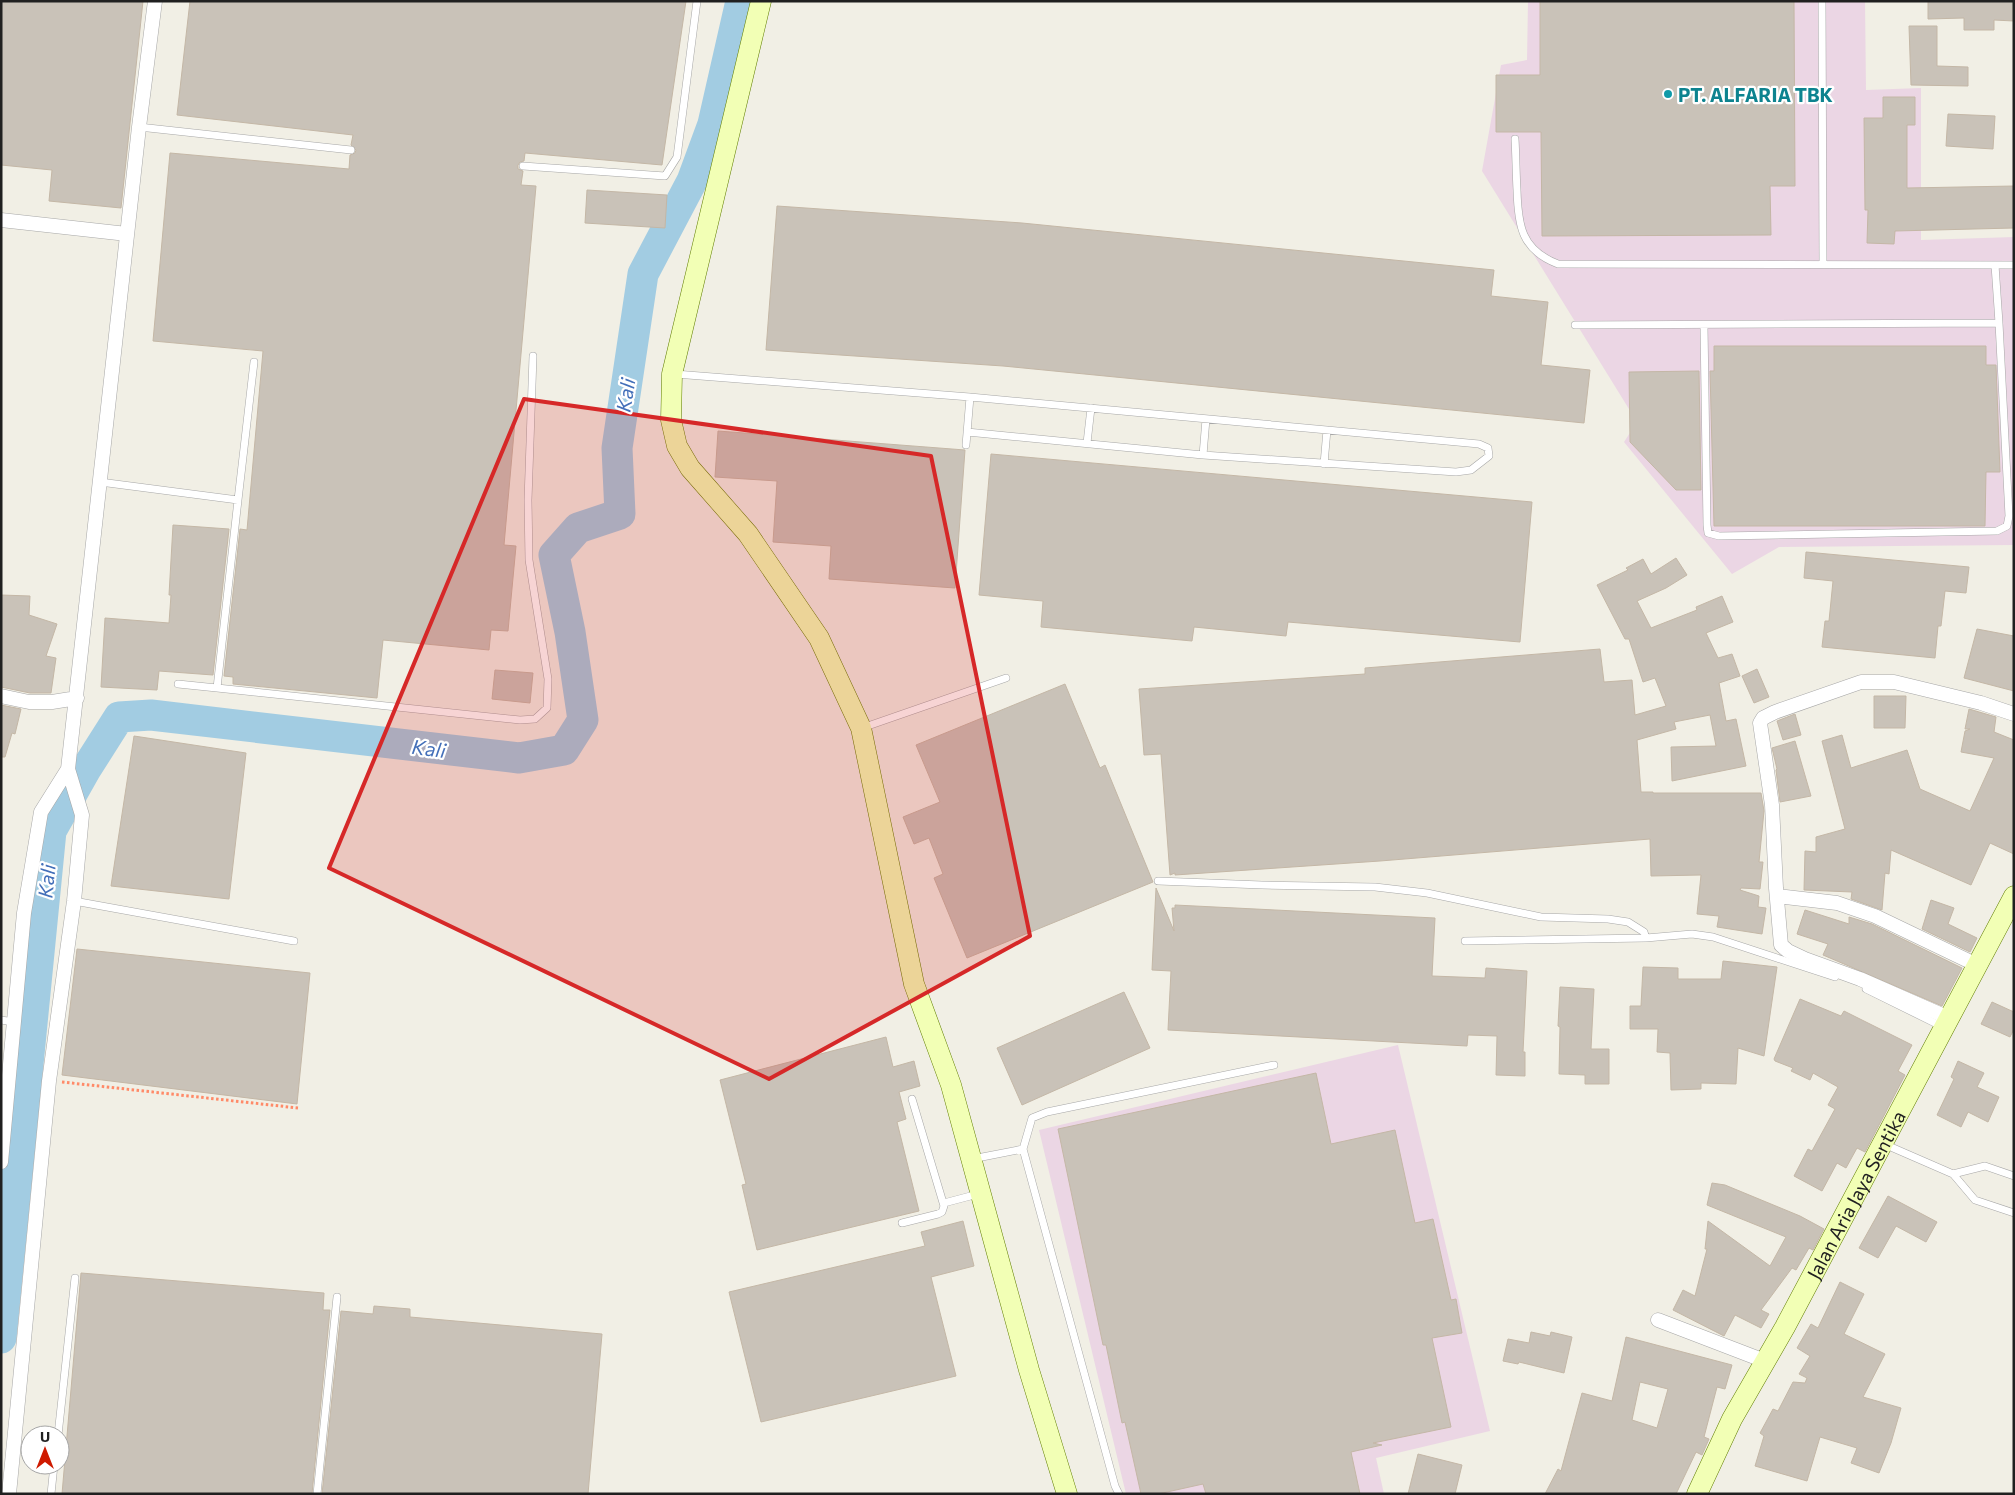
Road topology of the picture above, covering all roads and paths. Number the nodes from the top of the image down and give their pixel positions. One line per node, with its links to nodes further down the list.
1 (155, 1): 5 (street)
2 (697, 1): 8 (lane)
3 (761, 1): 19 (street)
4 (1822, 1): 11 (lane)
5 (139, 127): 7 (lane); 10 (street)
6 (1515, 139): 11 (lane)
7 (351, 150)
8 (523, 166)
9 (1, 220): 10 (street)
10 (127, 234): 29 (street)
11 (1823, 264): 12 (lane)
12 (1995, 265): 13 (lane); 14 (lane)
13 (2014, 265)
14 (1999, 323): 16 (lane); 16 (lane)
15 (1575, 325): 16 (lane)
16 (1704, 326)
17 (533, 356): 33 (lane)
18 (254, 362): 30 (lane)
19 (672, 374): 20 (lane); 37 (street)
20 (970, 397): 21 (lane); 24 (lane)
21 (1091, 408): 22 (lane); 25 (lane)
22 (1206, 419): 23 (lane); 27 (lane)
23 (1327, 430): 28 (lane); 28 (lane)
24 (967, 432): 25 (lane); 26 (lane)
25 (1087, 444): 27 (lane)
26 (966, 445)
27 (1203, 455): 28 (lane)
28 (1324, 464)
29 (100, 482): 30 (lane); 35 (street)
30 (238, 500): 33 (lane)
31 (1006, 678): 37 (lane)
32 (178, 684): 33 (lane)
33 (217, 688)
34 (1, 696): 35 (street)
35 (77, 698): 38 (street)
36 (2014, 714): 40 (street)
37 (861, 728): 55 (street)
38 (68, 769): 41 (street); 47 (street)
39 (1158, 881): 43 (lane)
40 (1777, 896): 46 (street); 48 (street)
41 (74, 901): 44 (lane); 50 (street)
42 (2011, 907): 46 (street, Jalan Aria Jaya Sentika)
43 (1646, 938): 45 (lane); 48 (lane)
44 (294, 941)
45 (1465, 941)
46 (1977, 965): 48 (street, Jalan Aria Jaya Sentika)
47 (8, 1021): 56 (street)
48 (1946, 1022): 53 (street, Jalan Aria Jaya Sentika)
49 (1274, 1065): 54 (lane)
50 (49, 1081): 52 (path); 69 (street)
51 (912, 1099): 60 (lane)
52 (298, 1108)
53 (1883, 1143): 57 (lane); 66 (street, Jalan Aria Jaya Sentika)
54 (1023, 1149): 55 (lane); 73 (lane)
55 (972, 1160): 59 (street)
56 (1, 1162)
57 (1953, 1174): 58 (lane); 61 (lane)
58 (2014, 1176)
59 (981, 1193): 60 (lane); 72 (street)
60 (944, 1202): 62 (lane)
61 (2014, 1213)
62 (902, 1223)
63 (75, 1278): 67 (lane)
64 (337, 1296): 71 (lane)
65 (1658, 1320): 66 (street)
66 (1765, 1361): 74 (street, Jalan Aria Jaya Sentika)
67 (59, 1425)
68 (53, 1475): 70 (lane)
69 (9, 1494)
70 (51, 1494)
71 (317, 1494)
72 (1067, 1494)
73 (1119, 1494)
74 (1697, 1494)

